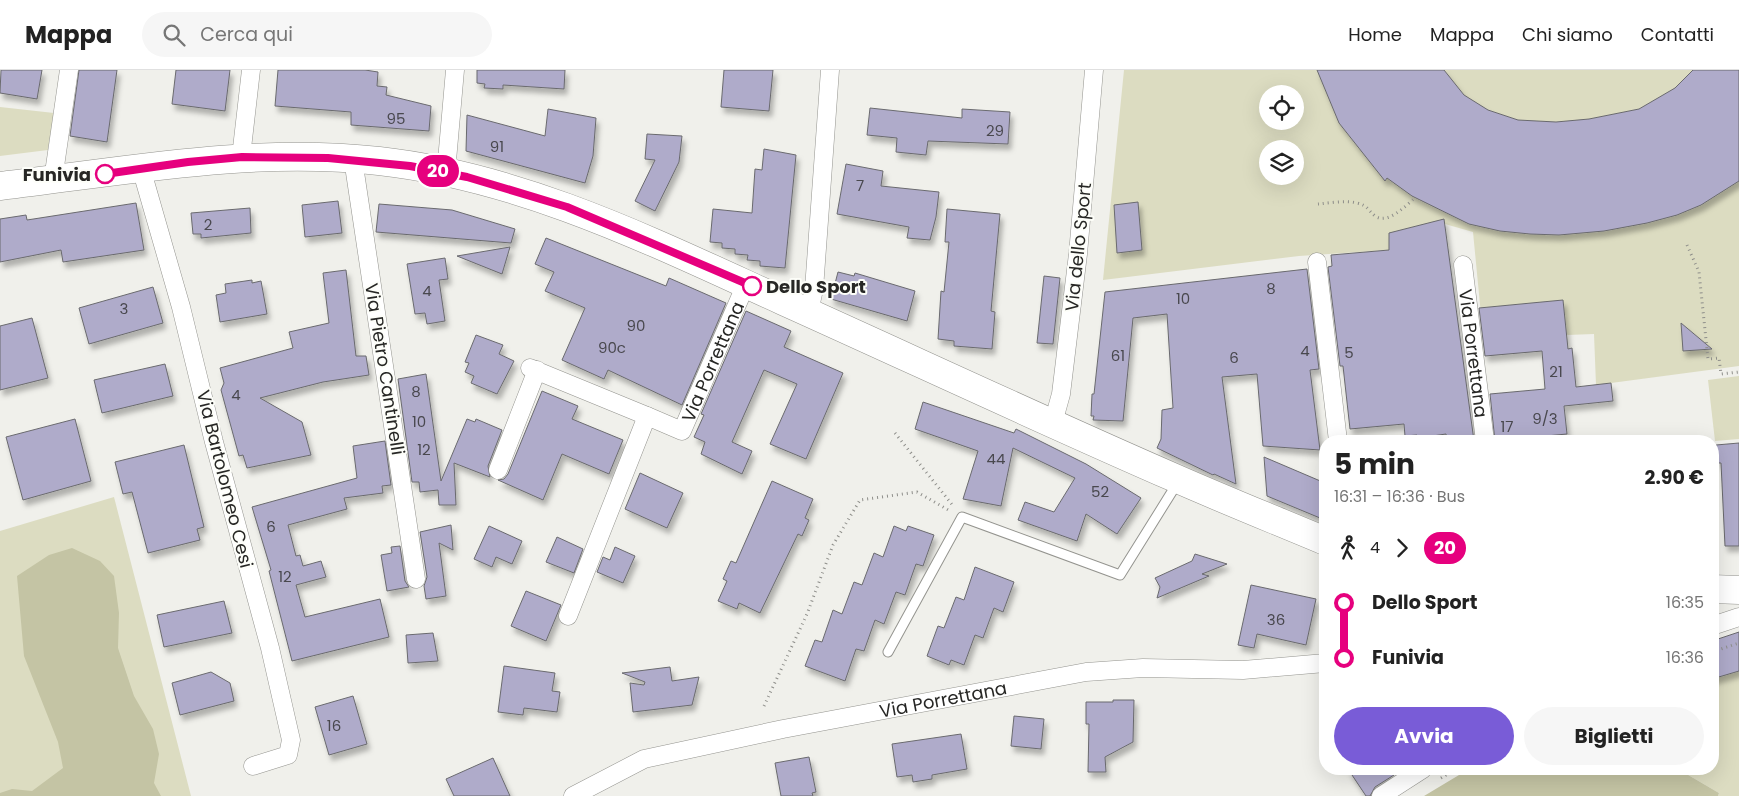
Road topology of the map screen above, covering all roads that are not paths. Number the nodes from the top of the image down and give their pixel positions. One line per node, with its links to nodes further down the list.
1 (69, 70): 10 (street)
2 (251, 70): 6 (street)
3 (456, 70): 9 (street)
4 (830, 70): 15 (street)
5 (1094, 70): 17 (street, Via dello Sport)
6 (242, 157): 7 (main road, Via Porrettana); 8 (main road, Via Porrettana)
7 (353, 159): 9 (main road, Via Porrettana); 23 (street, Via Pietro Cantinelli)
8 (141, 168): 10 (main road, Via Porrettana); 31 (street, Via Bartolomeo Cesi)
9 (446, 172): 14 (main road, Via Porrettana)
10 (53, 180): 11 (main road, Via Porrettana)
11 (0, 186)
12 (1317, 262): 18 (street)
13 (1463, 265): 19 (street, Via Porrettana)
14 (746, 284): 15 (main road, Via Porrettana); 16 (street, Via Porrettana)
15 (810, 312): 17 (main road, Via Porrettana)
16 (647, 416): 20 (street, Via Porrettana); 26 (street)
17 (1053, 423): 21 (main road, Via Porrettana)
18 (1337, 435)
19 (1484, 435)
20 (498, 470)
21 (1179, 480): 22 (main road, Via Porrettana); 29 (lane)
22 (1319, 538)
23 (416, 579)
24 (1719, 590): 25 (main road)
25 (1739, 590)
26 (568, 616)
27 (1739, 617): 28 (street)
28 (1719, 624)
29 (888, 652)
30 (1319, 664): 33 (street, Via Porrettana)
31 (253, 766)
32 (1414, 775): 34 (street)
33 (573, 796)
34 (1381, 796)

